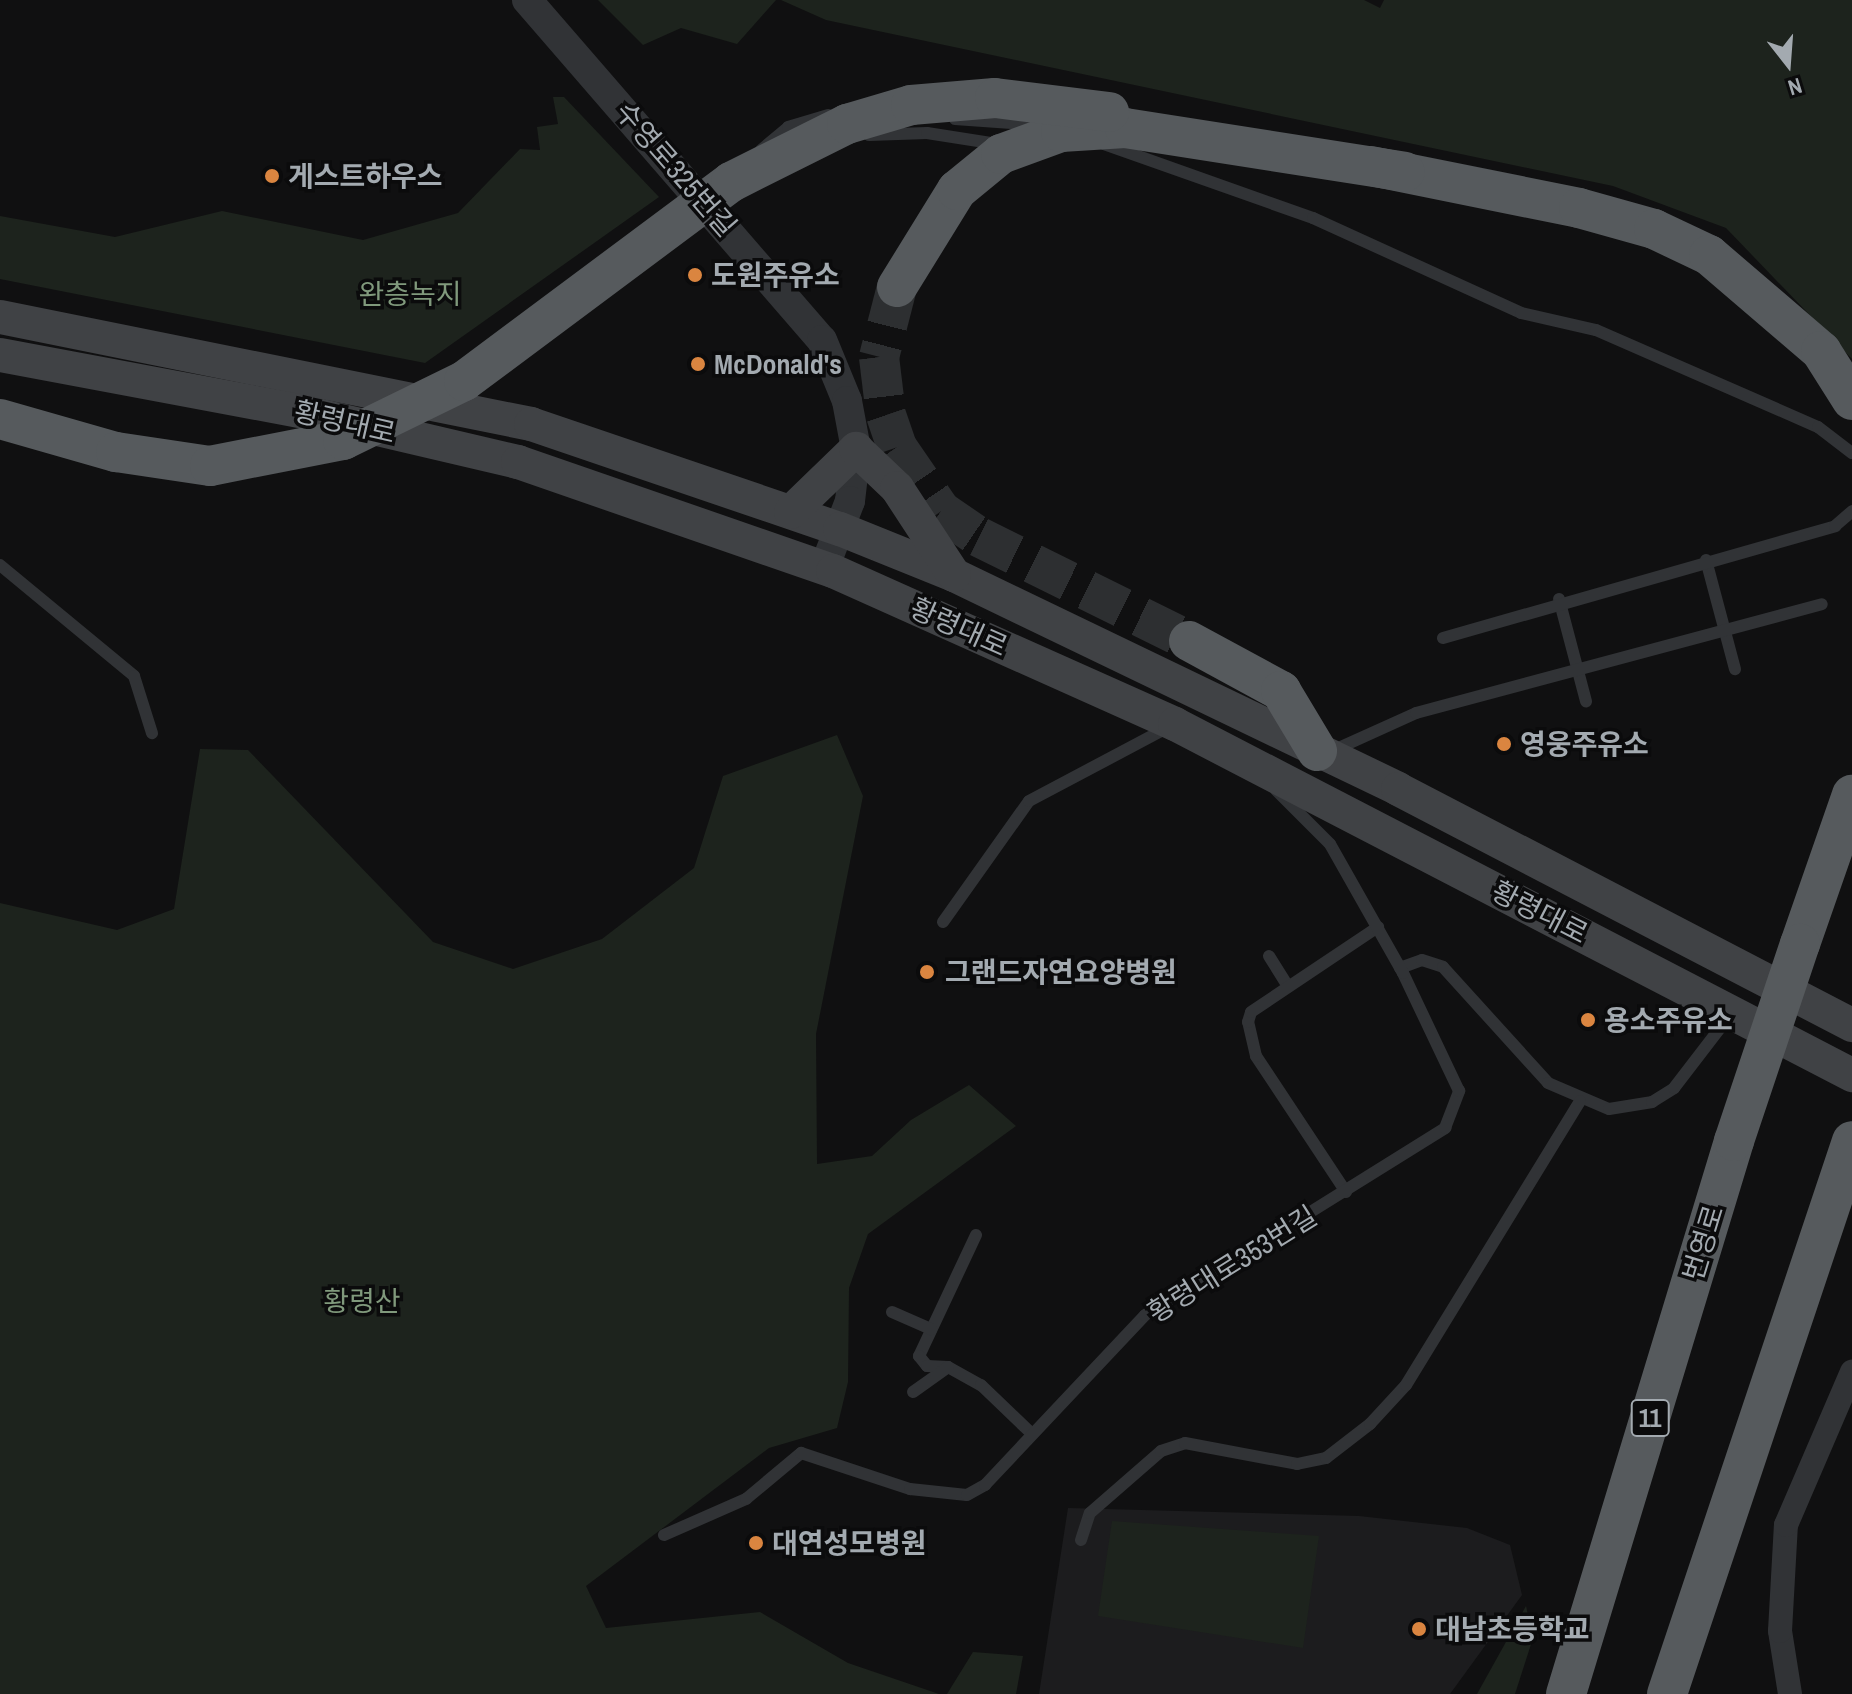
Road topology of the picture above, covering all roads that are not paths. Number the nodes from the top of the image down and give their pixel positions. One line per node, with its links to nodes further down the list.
1 (527, 0): 6 (street, 수영로325번길)
2 (1073, 149): 6 (lane)
3 (1088, 150): 4 (lane)
4 (1132, 153): 6 (lane); 13 (lane)
5 (1405, 172): 7 (highway, bridge); 10 (highway); 11 (highway, bridge)
6 (717, 216): 12 (street, 수영로325번길)
7 (897, 287)
8 (0, 317): 15 (main road, 황령대로)
9 (0, 355): 19 (main road, 황령대로)
10 (1852, 400)
11 (0, 419)
12 (856, 449): 15 (main road); 16 (street, 수영로325번길); 20 (main road)
13 (1852, 453)
14 (1852, 511): 17 (lane)
15 (791, 512): 16 (main road, 황령대로)
16 (840, 529): 19 (street, 수영로325번길); 20 (main road, 황령대로)
17 (1706, 560): 21 (lane); 23 (lane)
18 (0, 565): 30 (lane)
19 (824, 568): 29 (main road, 황령대로)
20 (954, 575): 31 (main road, 황령대로)
21 (1559, 599): 24 (lane); 27 (lane)
22 (1822, 604): 23 (lane)
23 (1724, 630): 26 (lane); 27 (lane)
24 (1443, 638)
25 (1189, 641): 31 (highway)
26 (1735, 669)
27 (1578, 670): 28 (lane); 31 (lane)
28 (1586, 701)
29 (1175, 724): 32 (main road, 황령대로); 34 (lane)
30 (152, 733)
31 (1321, 752): 40 (main road, 황령대로)
32 (1247, 761): 35 (lane); 39 (main road, 황령대로)
33 (1852, 795): 54 (highway, 번영로 / 11, bridge)
34 (943, 922)
35 (1378, 927): 37 (lane); 38 (lane, 황령대로353번길)
36 (1269, 956): 38 (lane)
37 (1400, 968): 42 (lane); 44 (lane)
38 (1288, 987): 44 (lane, 황령대로353번길)
39 (1732, 1012): 41 (main road, 황령대로); 42 (lane)
40 (1852, 1025)
41 (1852, 1075)
42 (1580, 1101): 53 (lane)
43 (1852, 1141): 55 (highway)
44 (1346, 1192): 51 (lane, 황령대로353번길)
45 (976, 1235): 47 (lane)
46 (892, 1312): 47 (lane)
47 (931, 1329): 48 (lane)
48 (948, 1367): 50 (lane); 51 (lane)
49 (1852, 1372): 56 (street)
50 (913, 1392)
51 (1031, 1433): 52 (lane, 황령대로353번길)
52 (664, 1535)
53 (1081, 1540)
54 (1566, 1694)
55 (1667, 1694)
56 (1790, 1694)

